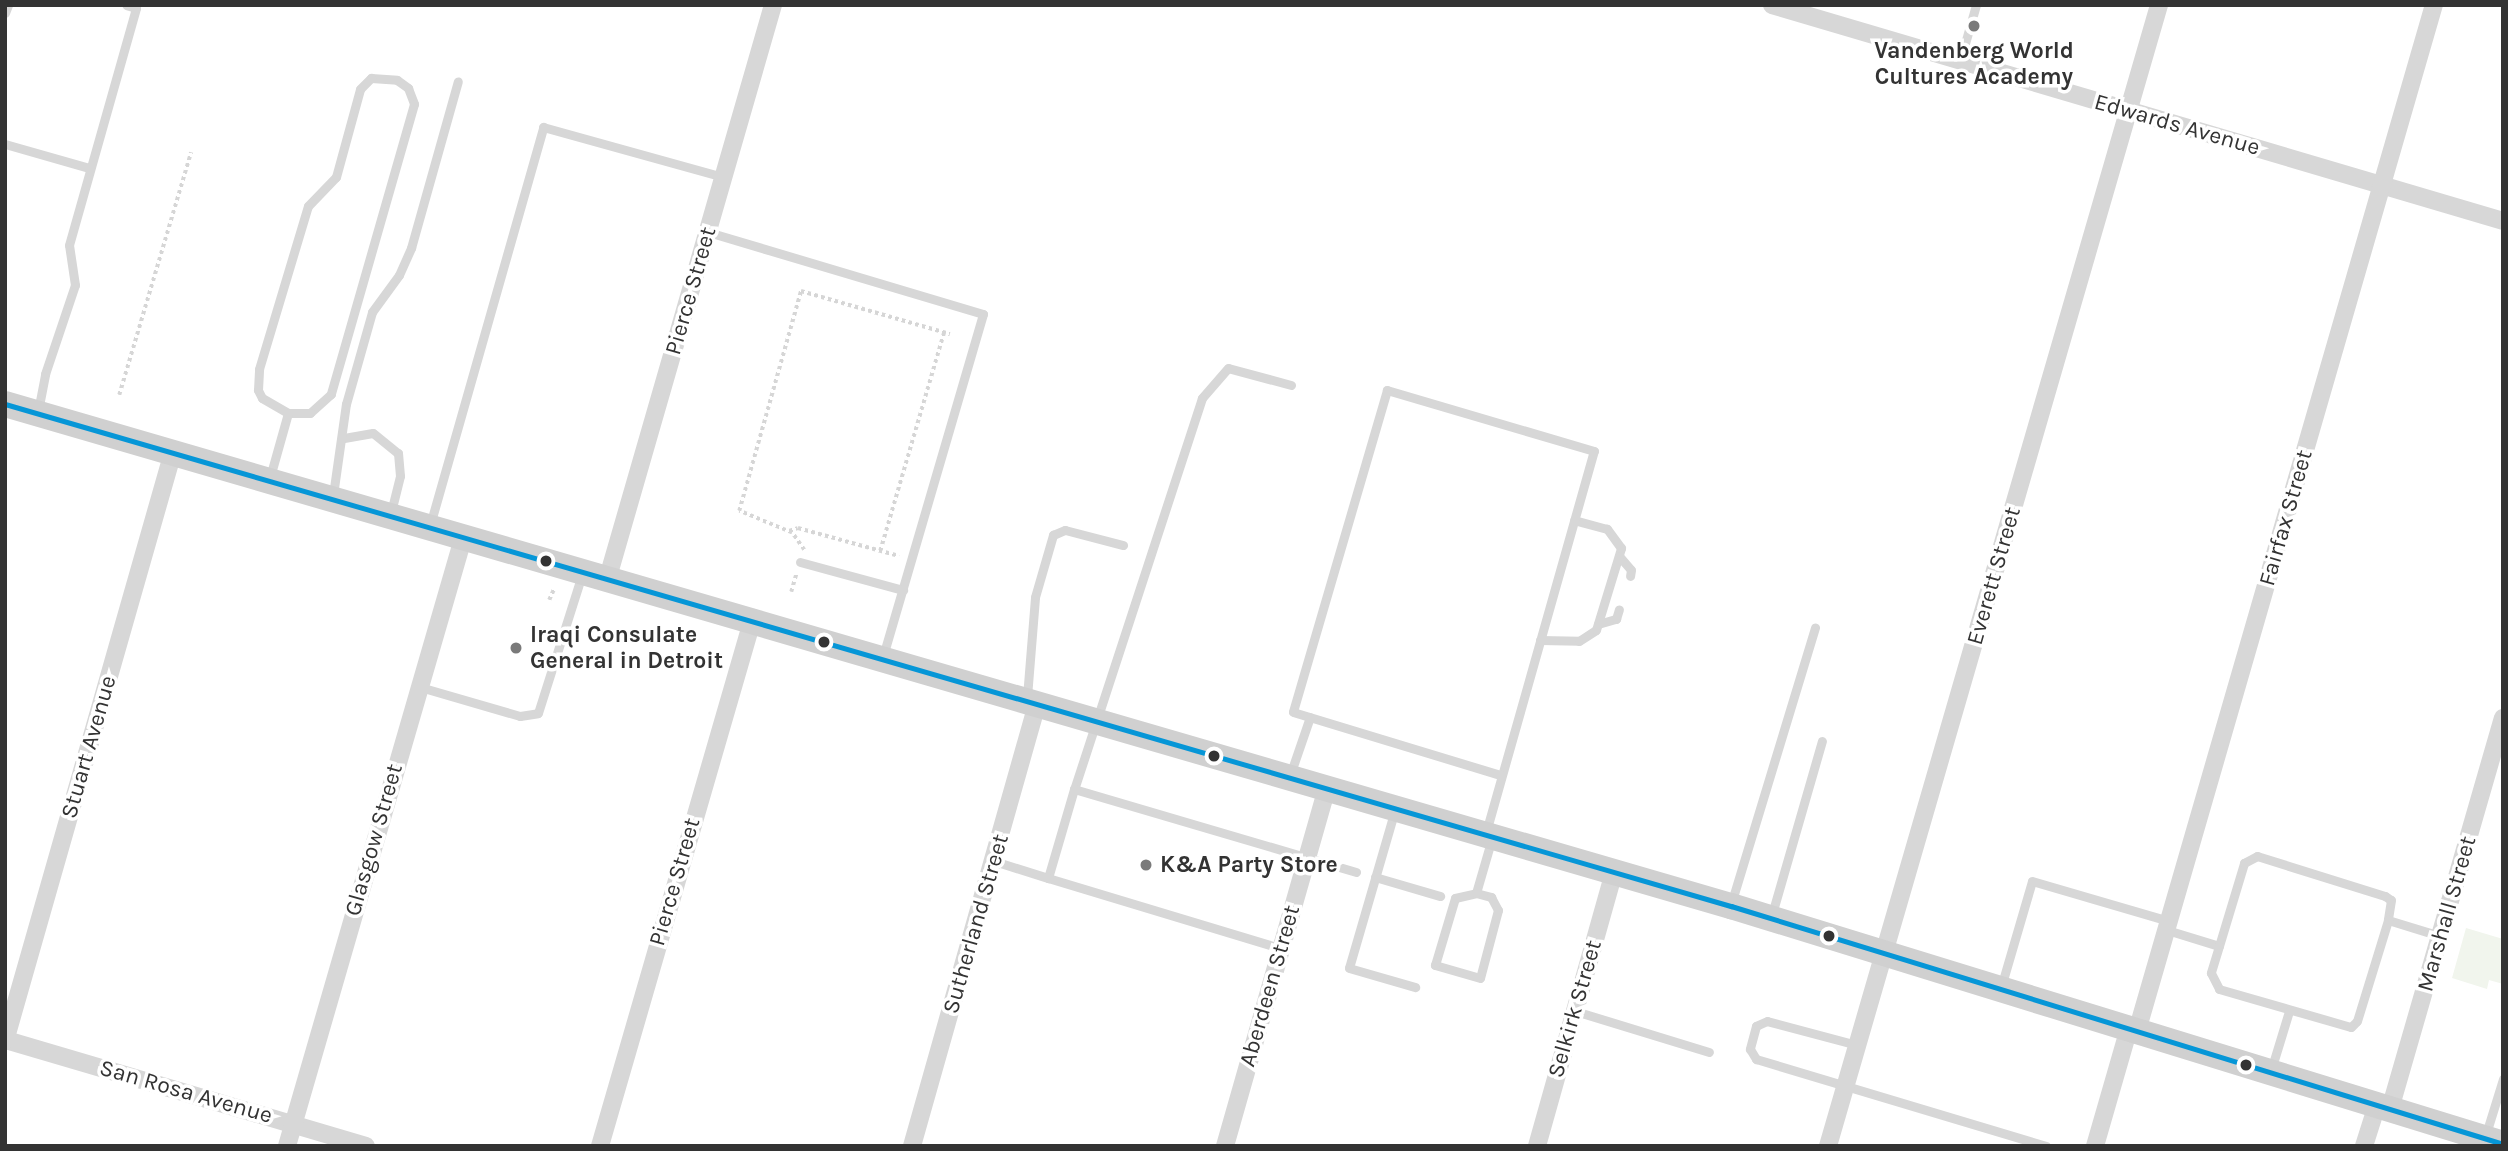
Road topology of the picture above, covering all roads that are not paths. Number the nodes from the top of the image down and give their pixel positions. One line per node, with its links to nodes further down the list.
1 (8, 5): 8 (lane)
2 (126, 5): 13 (lane)
3 (773, 5): 14 (street, Pierce Street)
4 (1772, 5): 9 (street, Edwards Avenue)
5 (1976, 5): 9 (lane)
6 (2159, 5): 11 (street, Everett Street)
7 (2434, 5): 15 (street, Fairfax Street)
8 (5, 13)
9 (1960, 61): 11 (street, Edwards Avenue)
10 (458, 81): 22 (lane)
11 (2129, 111): 15 (street, Edwards Avenue); 69 (street, Everett Street)
12 (5, 144): 13 (lane)
13 (89, 168): 21 (lane)
14 (723, 177): 17 (street, Pierce Street); 28 (lane)
15 (2382, 185): 16 (street, Edwards Avenue); 65 (street, Fairfax Street)
16 (2503, 221)
17 (708, 232): 33 (street, Pierce Street); 35 (lane)
18 (1291, 385): 46 (lane)
19 (5, 404): 21 (main road)
20 (288, 412): 20 (lane); 24 (lane)
21 (38, 413): 23 (main road)
22 (344, 438): 25 (lane); 26 (lane)
23 (173, 452): 24 (main road); 75 (street, Stuart Avenue)
24 (270, 479): 25 (main road)
25 (333, 497): 26 (main road)
26 (391, 514): 28 (main road)
27 (1574, 520): 31 (lane); 40 (lane); 44 (lane)
28 (430, 525): 29 (main road)
29 (464, 535): 33 (main road); 42 (street, Glasgow Street)
30 (1123, 545): 43 (lane)
31 (1619, 556): 34 (lane); 38 (lane)
32 (800, 562): 35 (lane)
33 (595, 573): 37 (main road); 42 (lane)
34 (1630, 576)
35 (903, 590): 41 (lane)
36 (1619, 609): 38 (lane)
37 (753, 618): 41 (main road); 86 (street, Pierce Street)
38 (1598, 624): 40 (lane)
39 (1815, 627): 62 (lane)
40 (1540, 640): 48 (lane)
41 (883, 656): 43 (main road)
42 (418, 686): 82 (street, Glasgow Street)
43 (1033, 701): 46 (main road); 55 (street, Sutherland Street)
44 (1310, 717): 48 (lane); 49 (lane)
45 (2503, 718): 66 (street, Marshall Street)
46 (1098, 720): 49 (main road); 51 (lane)
47 (1822, 741): 63 (lane)
48 (1501, 775): 53 (lane)
49 (1290, 776): 50 (main road)
50 (1327, 787): 52 (main road); 54 (street, Aberdeen Street)
51 (1074, 789): 54 (lane); 59 (lane)
52 (1396, 807): 53 (main road); 58 (lane)
53 (1489, 835): 57 (main road); 60 (lane)
54 (1306, 857): 56 (lane); 68 (street, Aberdeen Street)
55 (994, 861): 59 (lane); 87 (street, Sutherland Street)
56 (1356, 872)
57 (1614, 872): 62 (main road); 72 (street, Selkirk Street)
58 (1375, 877): 61 (lane); 70 (lane)
59 (1048, 878): 68 (lane)
60 (1476, 892): 60 (lane)
61 (1440, 896)
62 (1731, 906): 63 (main road)
63 (1771, 919): 69 (main road)
64 (2388, 920): 66 (lane); 67 (lane); 73 (lane)
65 (2168, 925): 67 (lane); 71 (lane); 74 (street, Fairfax Street)
66 (2440, 936): 81 (street, Marshall Street)
67 (2219, 946): 73 (lane)
68 (1280, 948): 88 (street, Aberdeen Street)
69 (1885, 954): 71 (main road); 76 (street, Everett Street)
70 (1415, 987)
71 (2000, 989): 74 (main road)
72 (1575, 1010): 77 (lane); 89 (street, Selkirk Street)
73 (2289, 1011): 78 (lane)
74 (2133, 1029): 78 (main road); 92 (street, Fairfax Street)
75 (5, 1041): 82 (street, San Rosa Avenue)
76 (1857, 1045): 80 (street, Everett Street); 80 (lane)
77 (1709, 1052)
78 (2270, 1072): 81 (main road)
79 (2503, 1079): 83 (lane)
80 (1845, 1086): 90 (street, Everett Street); 91 (lane)
81 (2384, 1107): 83 (main road); 93 (street, Marshall Street)
82 (293, 1124): 84 (street, Glasgow Street); 85 (street, San Rosa Avenue)
83 (2494, 1141)
84 (287, 1146)
85 (366, 1146)
86 (600, 1146)
87 (912, 1146)
88 (1226, 1146)
89 (1536, 1146)
90 (1828, 1146)
91 (2046, 1146)
92 (2095, 1146)
93 (2364, 1146)

